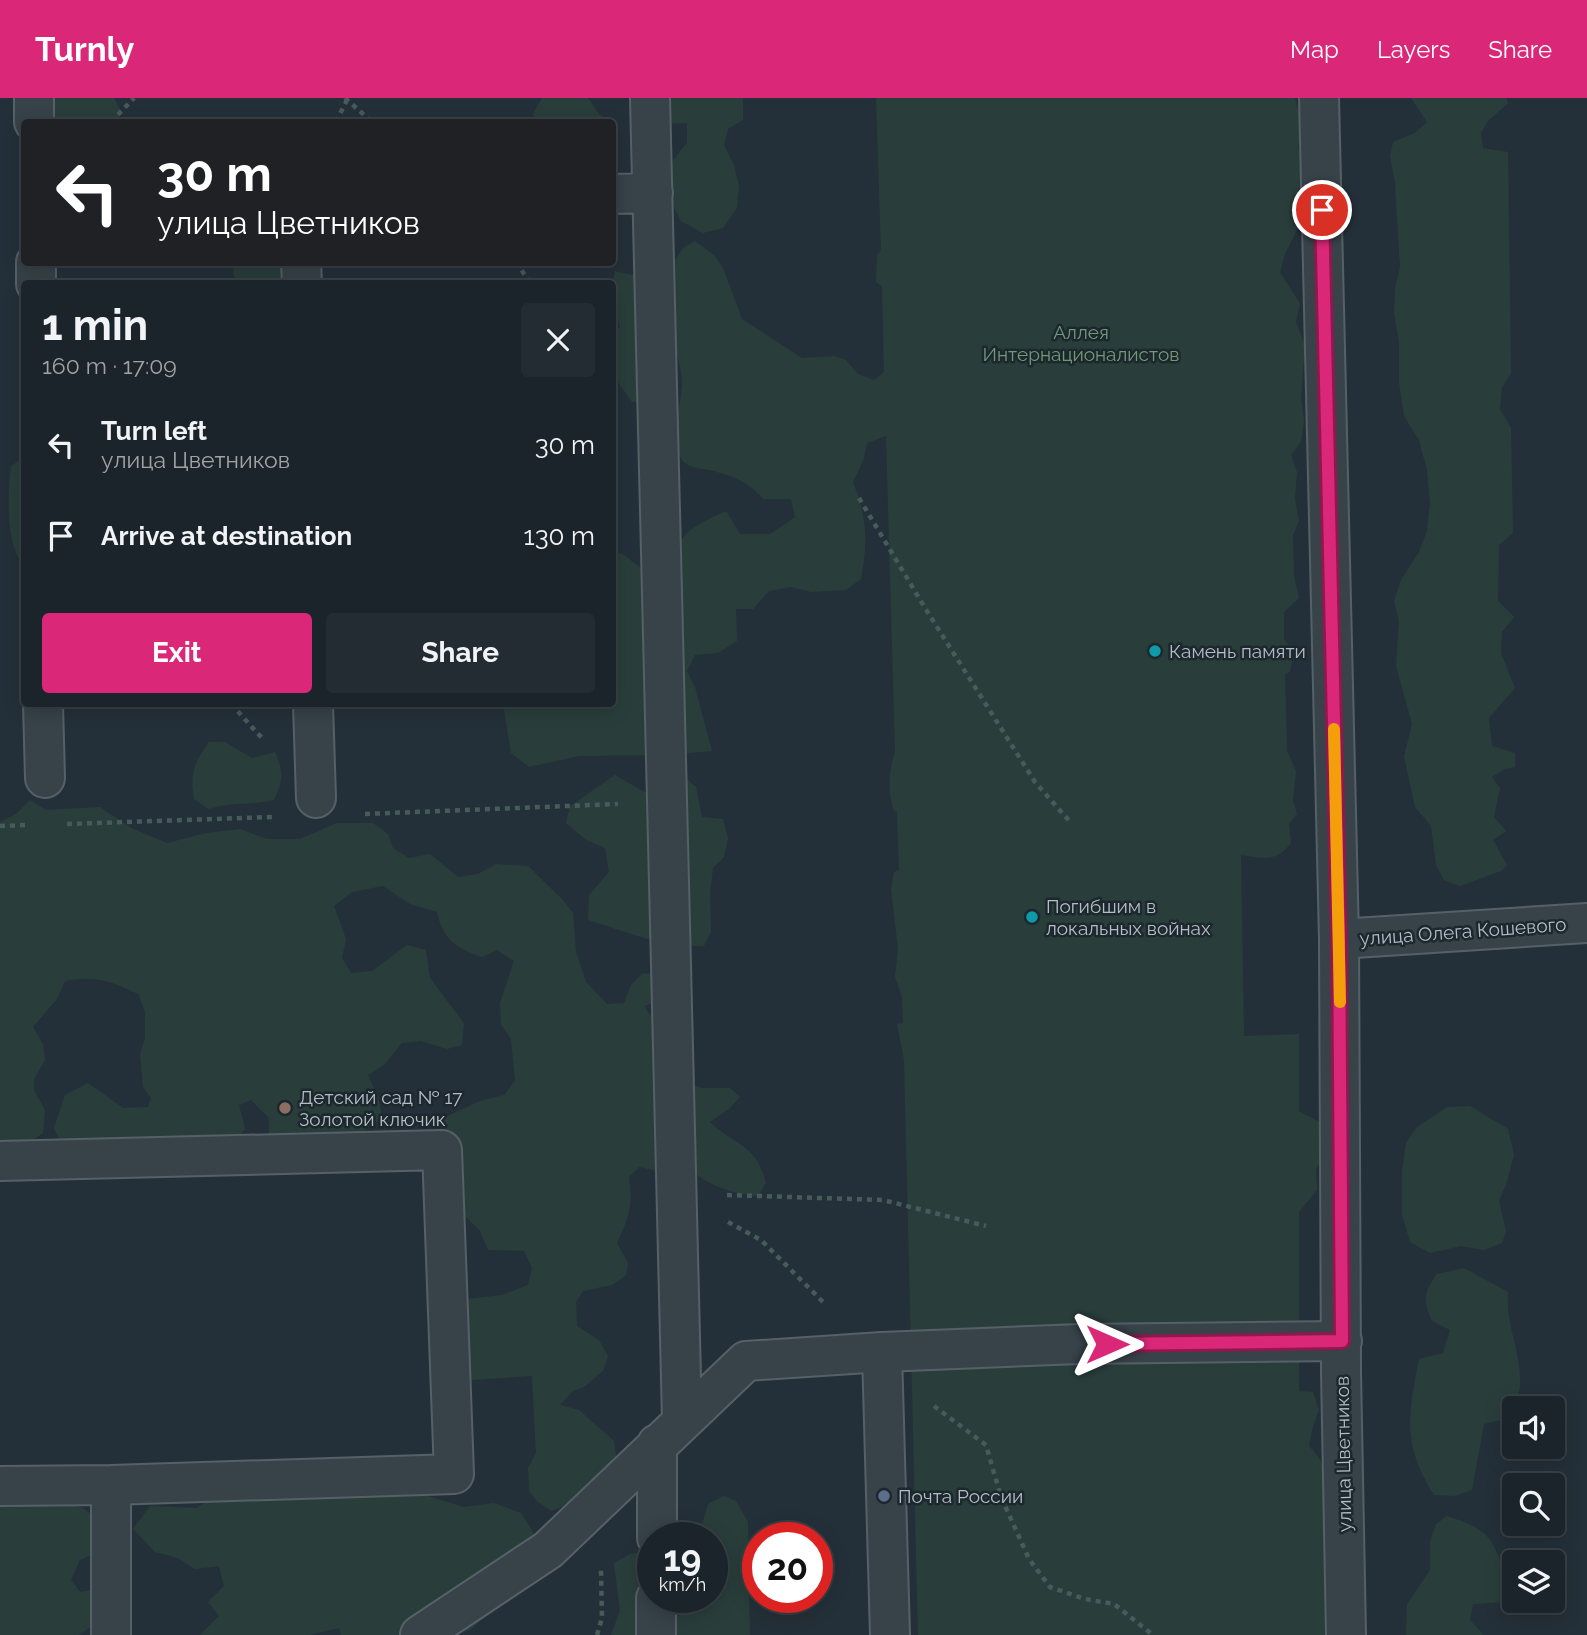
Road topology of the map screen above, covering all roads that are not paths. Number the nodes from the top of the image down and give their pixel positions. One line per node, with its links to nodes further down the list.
1 (34, 98): 4 (street)
2 (650, 98): 5 (street)
3 (1319, 98): 12 (street, улица Цветников)
4 (34, 119)
5 (653, 193): 6 (street); 16 (street)
6 (616, 194)
7 (43, 707): 9 (street)
8 (313, 707): 10 (street)
9 (45, 778)
10 (316, 798)
11 (1587, 923): 12 (street, улица Олега Кошевого)
12 (1339, 939): 14 (street, улица Цветников)
13 (0, 1161): 17 (street)
14 (1342, 1341): 15 (street); 25 (street, улица Цветников)
15 (882, 1352): 16 (street); 24 (street)
16 (670, 1432): 19 (street); 22 (street)
17 (111, 1485): 18 (street); 21 (street)
18 (0, 1486)
19 (659, 1522)
20 (656, 1613): 23 (street)
21 (111, 1635)
22 (420, 1635)
23 (656, 1635)
24 (890, 1635)
25 (1346, 1635)

